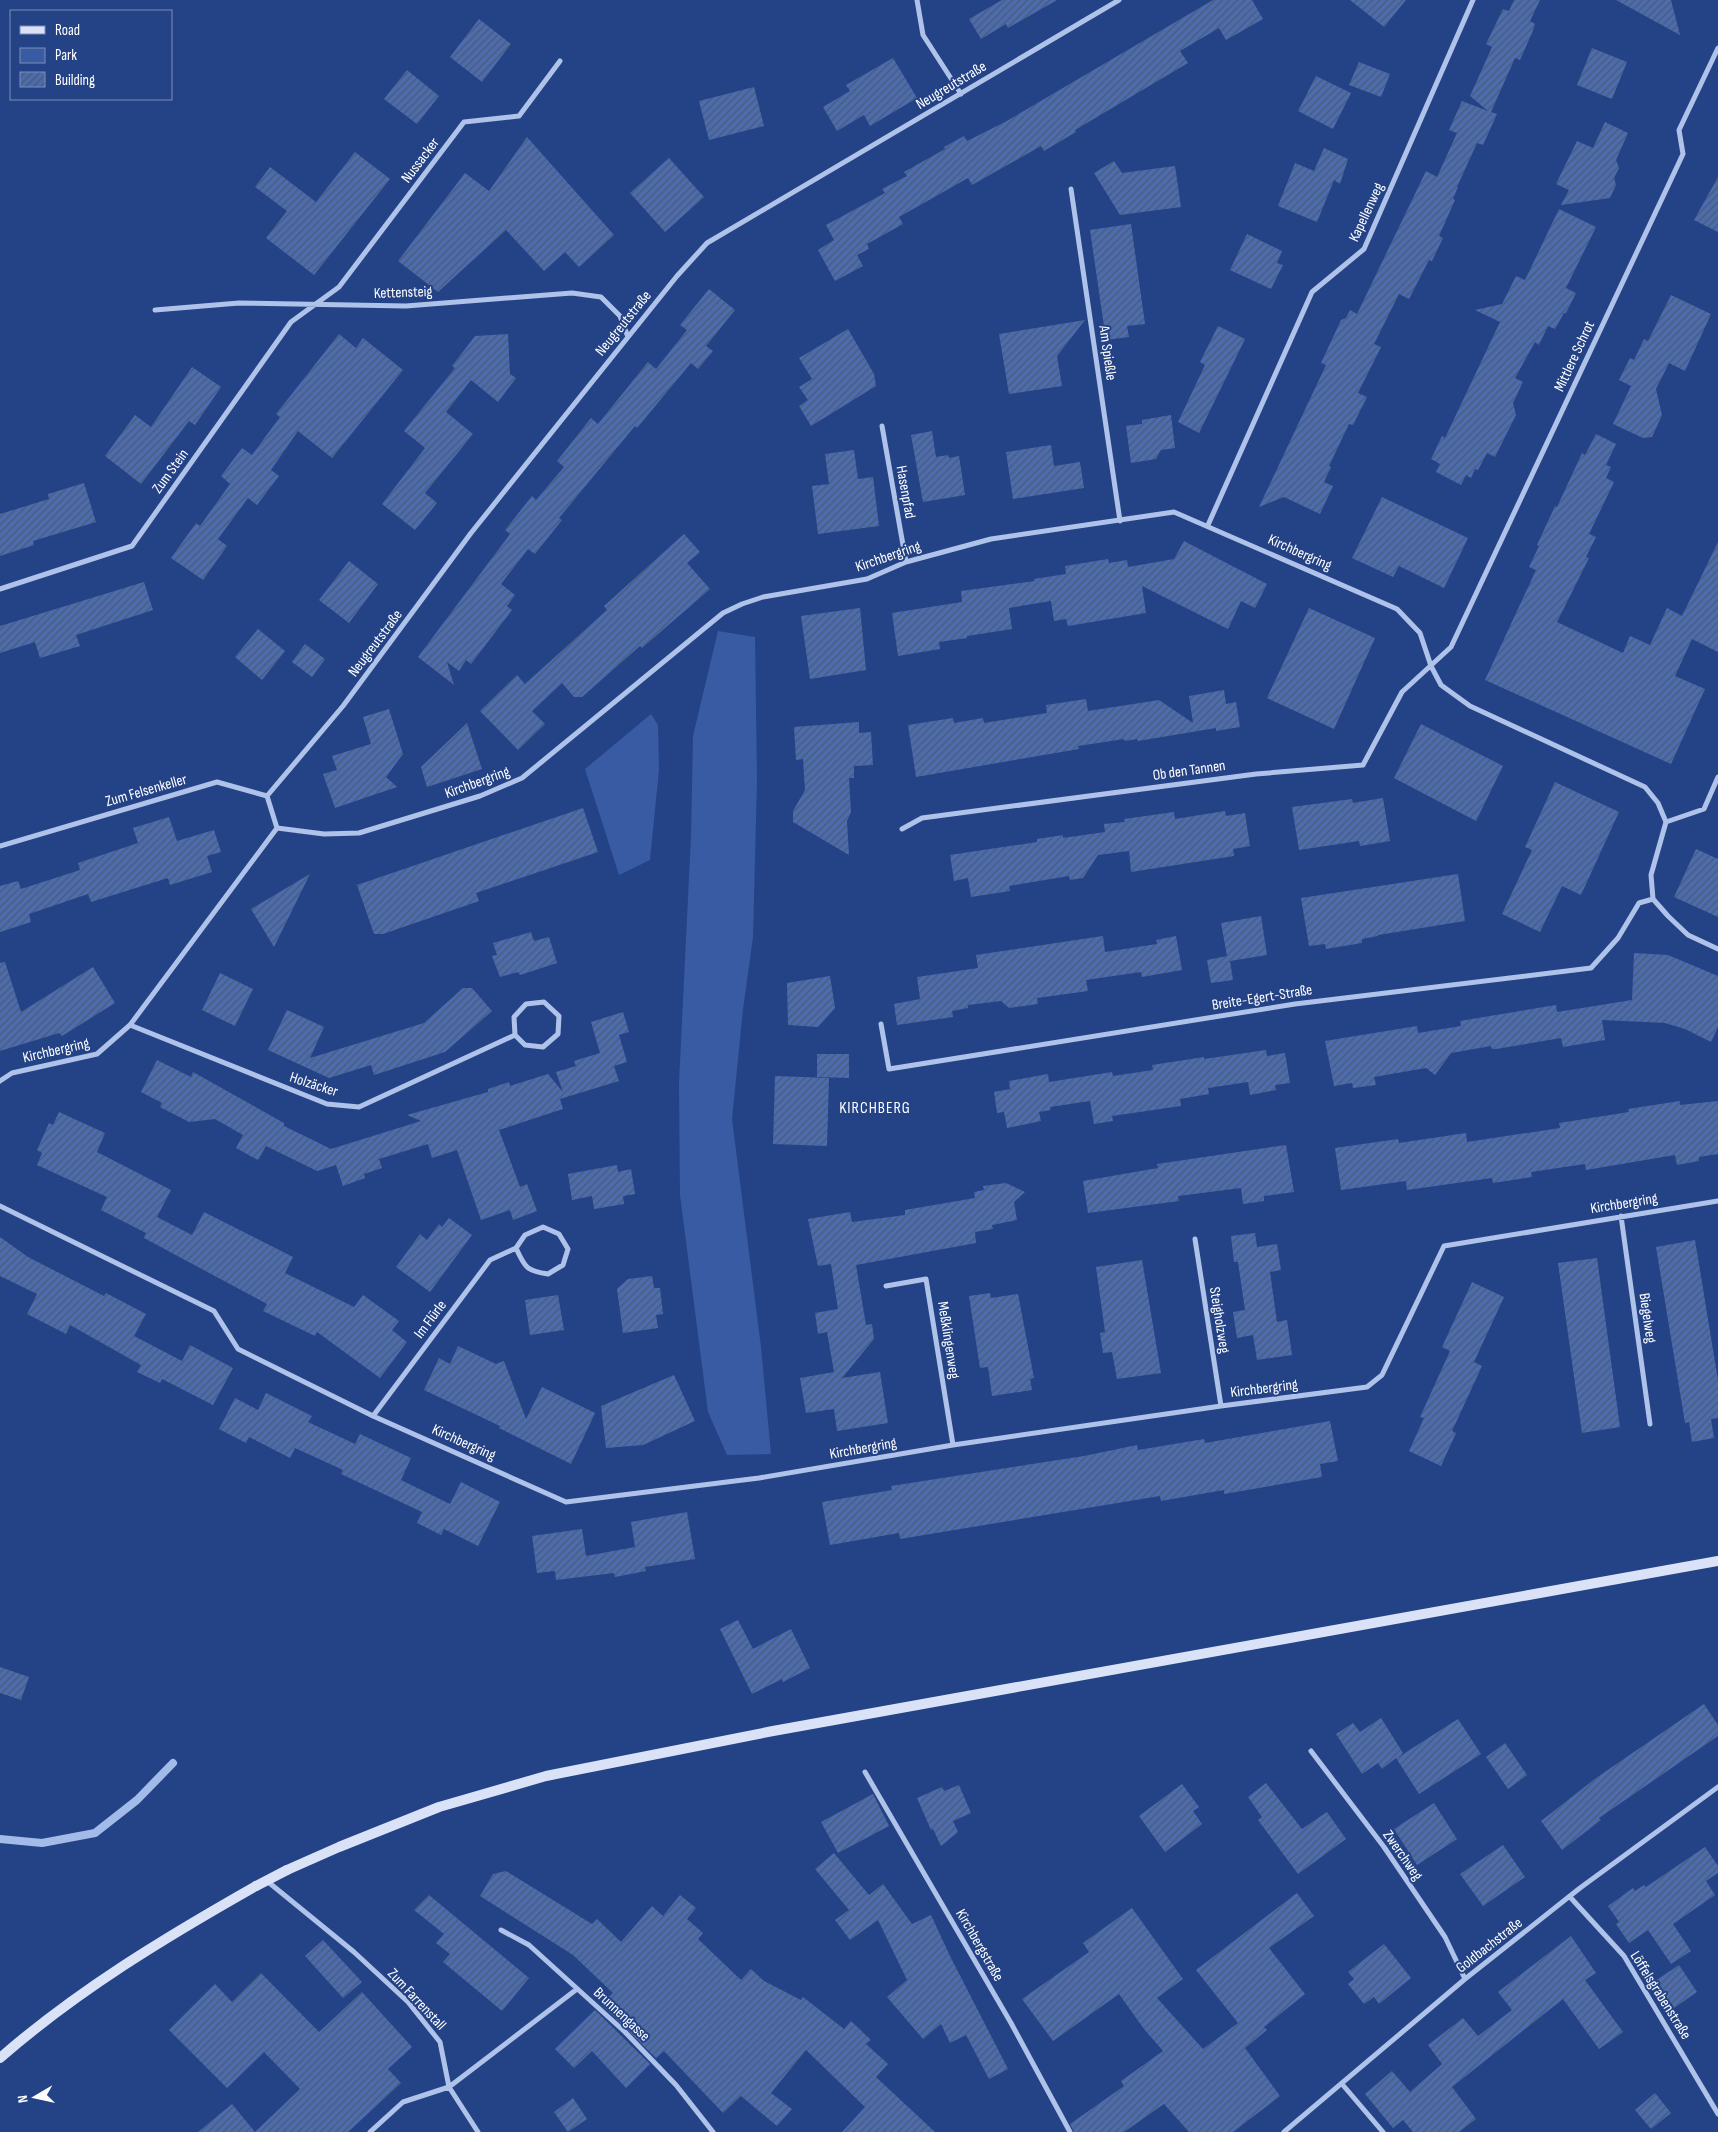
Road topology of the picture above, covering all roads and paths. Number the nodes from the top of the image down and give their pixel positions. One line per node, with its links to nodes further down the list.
1 (917, 0): 6 (street)
2 (1119, 0): 6 (street, Neugreutstraße)
3 (1473, 0): 13 (street, Kapellenweg)
4 (1718, 48): 16 (street, Mittlere Schrot)
5 (560, 61): 8 (street, Nussacker)
6 (961, 94): 10 (street, Neugreutstraße)
7 (1071, 189): 12 (street, Am Spießle)
8 (315, 305): 9 (street, Kettensteig); 10 (street, Kettensteig); 15 (street, Zum Stein)
9 (155, 310)
10 (628, 337): 18 (street, Neugreutstraße)
11 (882, 426): 14 (street, Hasenpfad)
12 (1120, 521): 13 (street, Kirchbergring); 14 (street, Kirchbergring)
13 (1208, 525): 16 (street, Kirchbergring)
14 (906, 562): 20 (street, Kirchbergring)
15 (0, 589)
16 (1431, 666): 19 (street, Kirchbergring); 21 (street, Ob den Tannen)
17 (1718, 777): 19 (street)
18 (267, 796): 20 (street); 22 (street, Zum Felsenkeller)
19 (1666, 822): 23 (street)
20 (276, 828): 26 (street, Kirchbergring)
21 (902, 829)
22 (0, 846)
23 (1653, 899): 24 (street); 25 (street, Breite-Egert-Straße)
24 (1718, 949)
25 (881, 1024)
26 (130, 1025): 27 (street, Holzäcker); 28 (street, Kirchbergring)
27 (516, 1035): 27 (street)
28 (0, 1081)
29 (1718, 1201): 31 (street, Kirchbergring)
30 (0, 1206): 36 (street, Kirchbergring)
31 (1621, 1216): 35 (street, Kirchbergring); 37 (street, Biegelweg)
32 (1195, 1239): 35 (street, Steigholzweg)
33 (516, 1248): 33 (street, Im Flürle); 36 (street, Im Flürle)
34 (886, 1286): 38 (street, Meßklingenweg)
35 (1221, 1406): 38 (street, Kirchbergring)
36 (373, 1416): 38 (street, Kirchbergring)
37 (1650, 1424)
38 (953, 1445)
39 (1718, 1561): 48 (main road, bridge)
40 (1311, 1751): 46 (street, Zwerchweg)
41 (865, 1772): 55 (street, Kirchbergstraße)
42 (1718, 1787): 44 (street, Goldbachstraße)
43 (263, 1878): 50 (street, Zum Farrenstall)
44 (1570, 1897): 46 (street, Goldbachstraße); 51 (street, Löffelsgrabenstraße)
45 (501, 1930): 47 (street, Brunnengasse)
46 (1465, 1979): 49 (street, Goldbachstraße)
47 (577, 1989): 50 (street); 54 (street, Brunnengasse)
48 (0, 2058)
49 (1342, 2084): 56 (street, Goldbachstraße); 57 (street)
50 (449, 2087): 52 (street); 53 (street)
51 (1718, 2114)
52 (370, 2132)
53 (478, 2132)
54 (713, 2132)
55 (1070, 2132)
56 (1284, 2132)
57 (1382, 2132)

